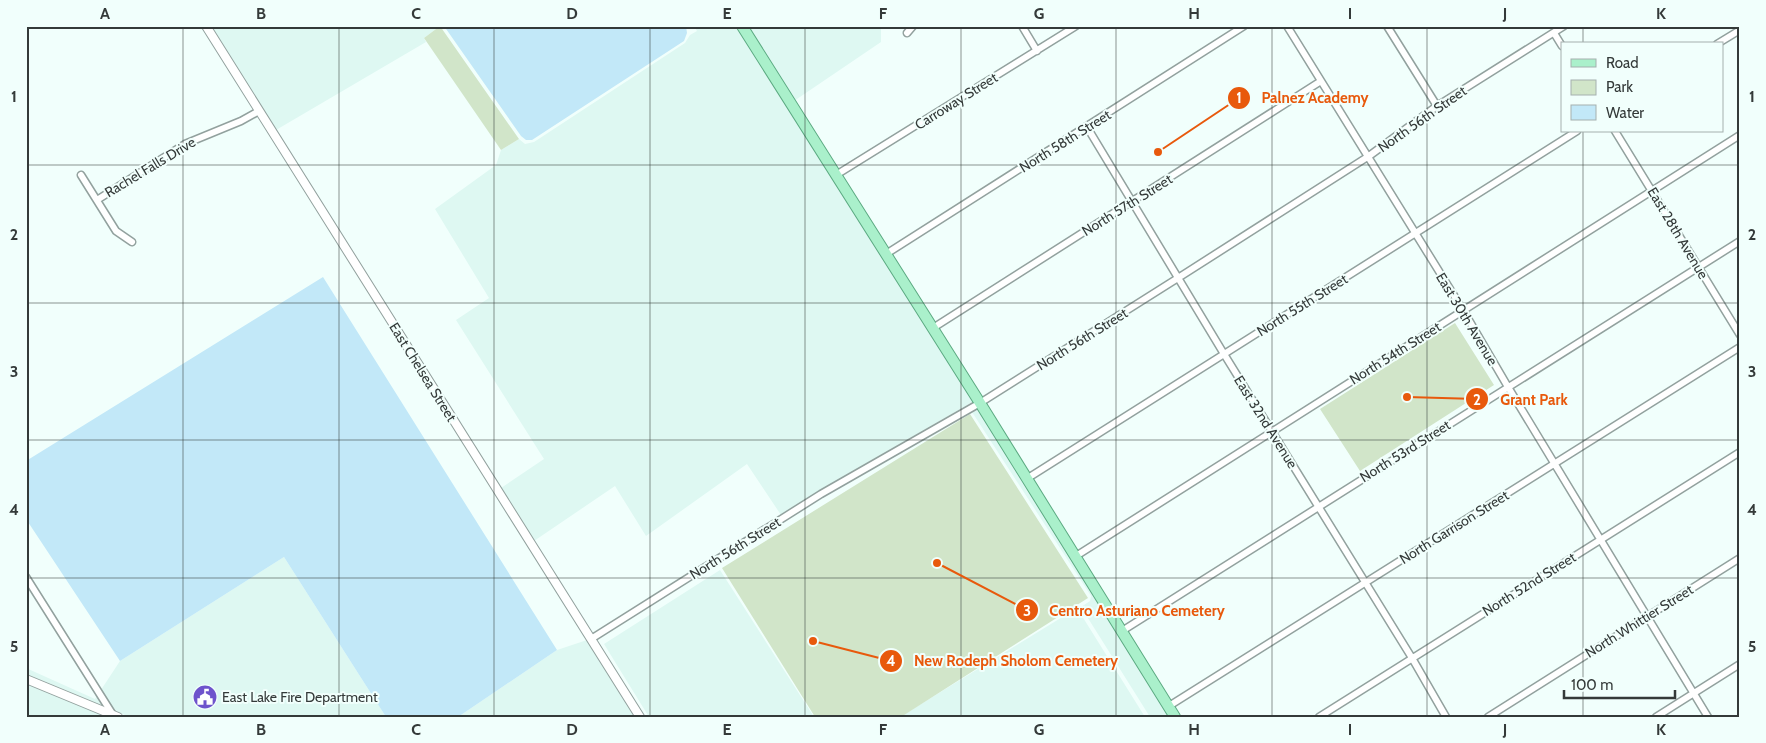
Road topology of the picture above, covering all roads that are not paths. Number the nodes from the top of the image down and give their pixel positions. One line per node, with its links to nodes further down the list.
1 (206, 26): 18 (street, East Chelsea Street)
2 (742, 26): 25 (main road)
3 (913, 26): 12 (street)
4 (1022, 26): 15 (street)
5 (1076, 26): 15 (street, Carroway Street)
6 (1244, 26): 19 (street, North 58th Street)
7 (1287, 26): 16 (street, East 30th Avenue)
8 (1387, 26): 17 (street)
9 (1564, 26): 11 (street, North 56th Street)
10 (1740, 30): 13 (street)
11 (1554, 33): 14 (street); 17 (street, North 56th Street)
12 (907, 34)
13 (1720, 42)
14 (1561, 44)
15 (1037, 51): 25 (street, Carroway Street)
16 (1321, 81): 23 (street, East 30th Avenue); 28 (street, North 57th Street)
17 (1437, 106): 23 (street, North 56th Street)
18 (259, 111): 27 (street, Rachel Falls Drive); 54 (street, East Chelsea Street)
19 (1087, 127): 28 (street, East 32nd Avenue); 32 (street, North 58th Street)
20 (1576, 132): 29 (street, North 55th Street)
21 (1617, 132): 26 (street, East 28th Avenue)
22 (1740, 135): 26 (street, North 54th Street)
23 (1369, 156): 29 (street, East 30th Avenue); 34 (street, North 56th Street)
24 (81, 175): 27 (street)
25 (836, 175): 32 (main road)
26 (1652, 190): 33 (street, East 28th Avenue); 35 (street, North 54th Street)
27 (97, 200): 31 (street)
28 (1132, 201): 34 (street, East 32nd Avenue); 36 (street, North 57th Street)
29 (1415, 234): 35 (street, East 30th Avenue); 39 (street, North 55th Street)
30 (1740, 241): 33 (street, North 53rd Street)
31 (132, 242)
32 (886, 254): 36 (main road)
33 (1698, 267): 37 (street, East 28th Avenue); 40 (street, North 53rd Street)
34 (1178, 278): 39 (street, East 32nd Avenue); 41 (street, North 56th Street)
35 (1463, 310): 40 (street, East 30th Avenue); 42 (street, North 54th Street)
36 (933, 328): 41 (main road)
37 (1740, 335)
38 (1740, 347): 44 (street, North Garrison Street)
39 (1224, 354): 42 (street, East 32nd Avenue); 45 (street, North 55th Street)
40 (1508, 387): 44 (street, East 30th Avenue); 46 (street, North 53rd Street)
41 (980, 402): 45 (main road); 54 (street, North 56th Street)
42 (1272, 430): 46 (street, East 32nd Avenue); 48 (street, North 54th Street)
43 (1740, 452): 47 (street, North 52nd Street)
44 (1555, 463): 47 (street, East 30th Avenue); 51 (street, North Garrison Street)
45 (1028, 478): 48 (main road)
46 (1318, 506): 51 (street, East 32nd Avenue); 53 (street, North 53rd Street)
47 (1600, 539): 52 (street, East 30th Avenue); 55 (street, North 52nd Street)
48 (1076, 556): 53 (main road)
49 (1740, 558): 52 (street, North Whittier Street)
50 (26, 577): 60 (street)
51 (1366, 583): 55 (street, East 32nd Avenue); 59 (street, North Garrison Street)
52 (1646, 617): 58 (street, East 30th Avenue); 65 (street, North Whittier Street)
53 (1122, 630): 59 (main road)
54 (591, 639): 61 (street, East Chelsea Street)
55 (1412, 658): 63 (street, North 52nd Street); 64 (street, East 32nd Avenue)
56 (1740, 664): 58 (street)
57 (26, 679): 60 (street)
58 (1693, 693): 66 (street); 67 (street, East 30th Avenue)
59 (1169, 706): 62 (main road)
60 (116, 716)
61 (640, 717)
62 (1176, 717)
63 (1319, 717)
64 (1446, 717)
65 (1488, 717)
66 (1656, 717)
67 (1708, 717)

